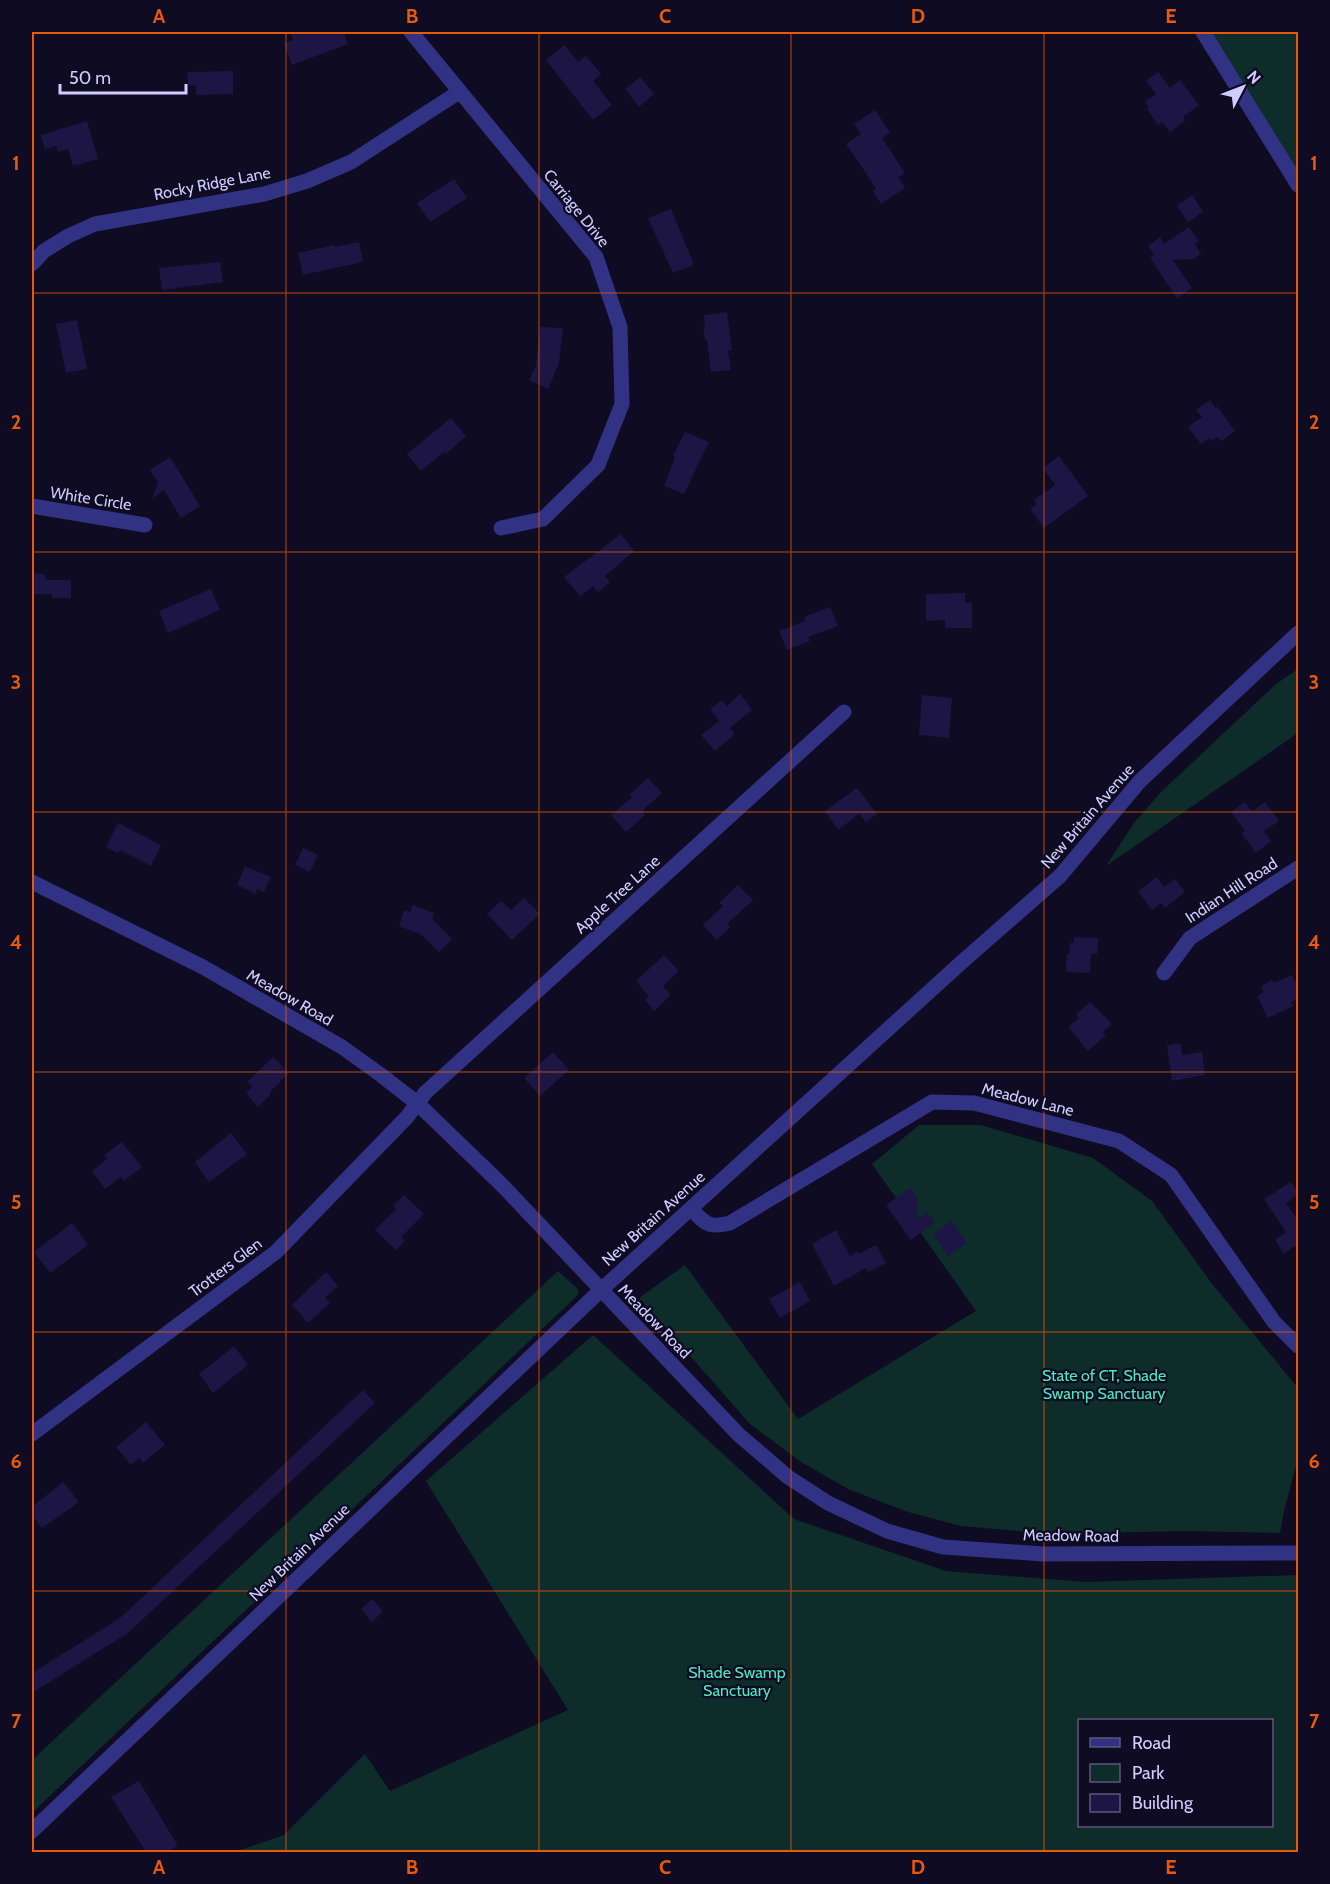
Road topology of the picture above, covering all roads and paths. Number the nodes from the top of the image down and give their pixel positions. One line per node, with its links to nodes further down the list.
1 (411, 32): 3 (street, Carriage Drive)
2 (1203, 32): 4 (street)
3 (459, 92): 5 (street, Rocky Ridge Lane); 8 (street, Carriage Drive)
4 (1299, 185)
5 (32, 264)
6 (32, 506): 7 (street, White Circle)
7 (145, 525)
8 (501, 528)
9 (1299, 633): 15 (street, New Britain Avenue)
10 (844, 712): 14 (street, Apple Tree Lane)
11 (1299, 868): 13 (street, Indian Hill Road)
12 (32, 882): 14 (street, Meadow Road)
13 (1164, 973)
14 (417, 1103): 16 (street, Meadow Road); 18 (street, Trotters Glen)
15 (692, 1209): 16 (street, New Britain Avenue); 17 (street, Meadow Lane)
16 (601, 1290): 19 (street, Meadow Road); 20 (street, New Britain Avenue)
17 (1299, 1346)
18 (32, 1434)
19 (1299, 1553)
20 (32, 1831)

